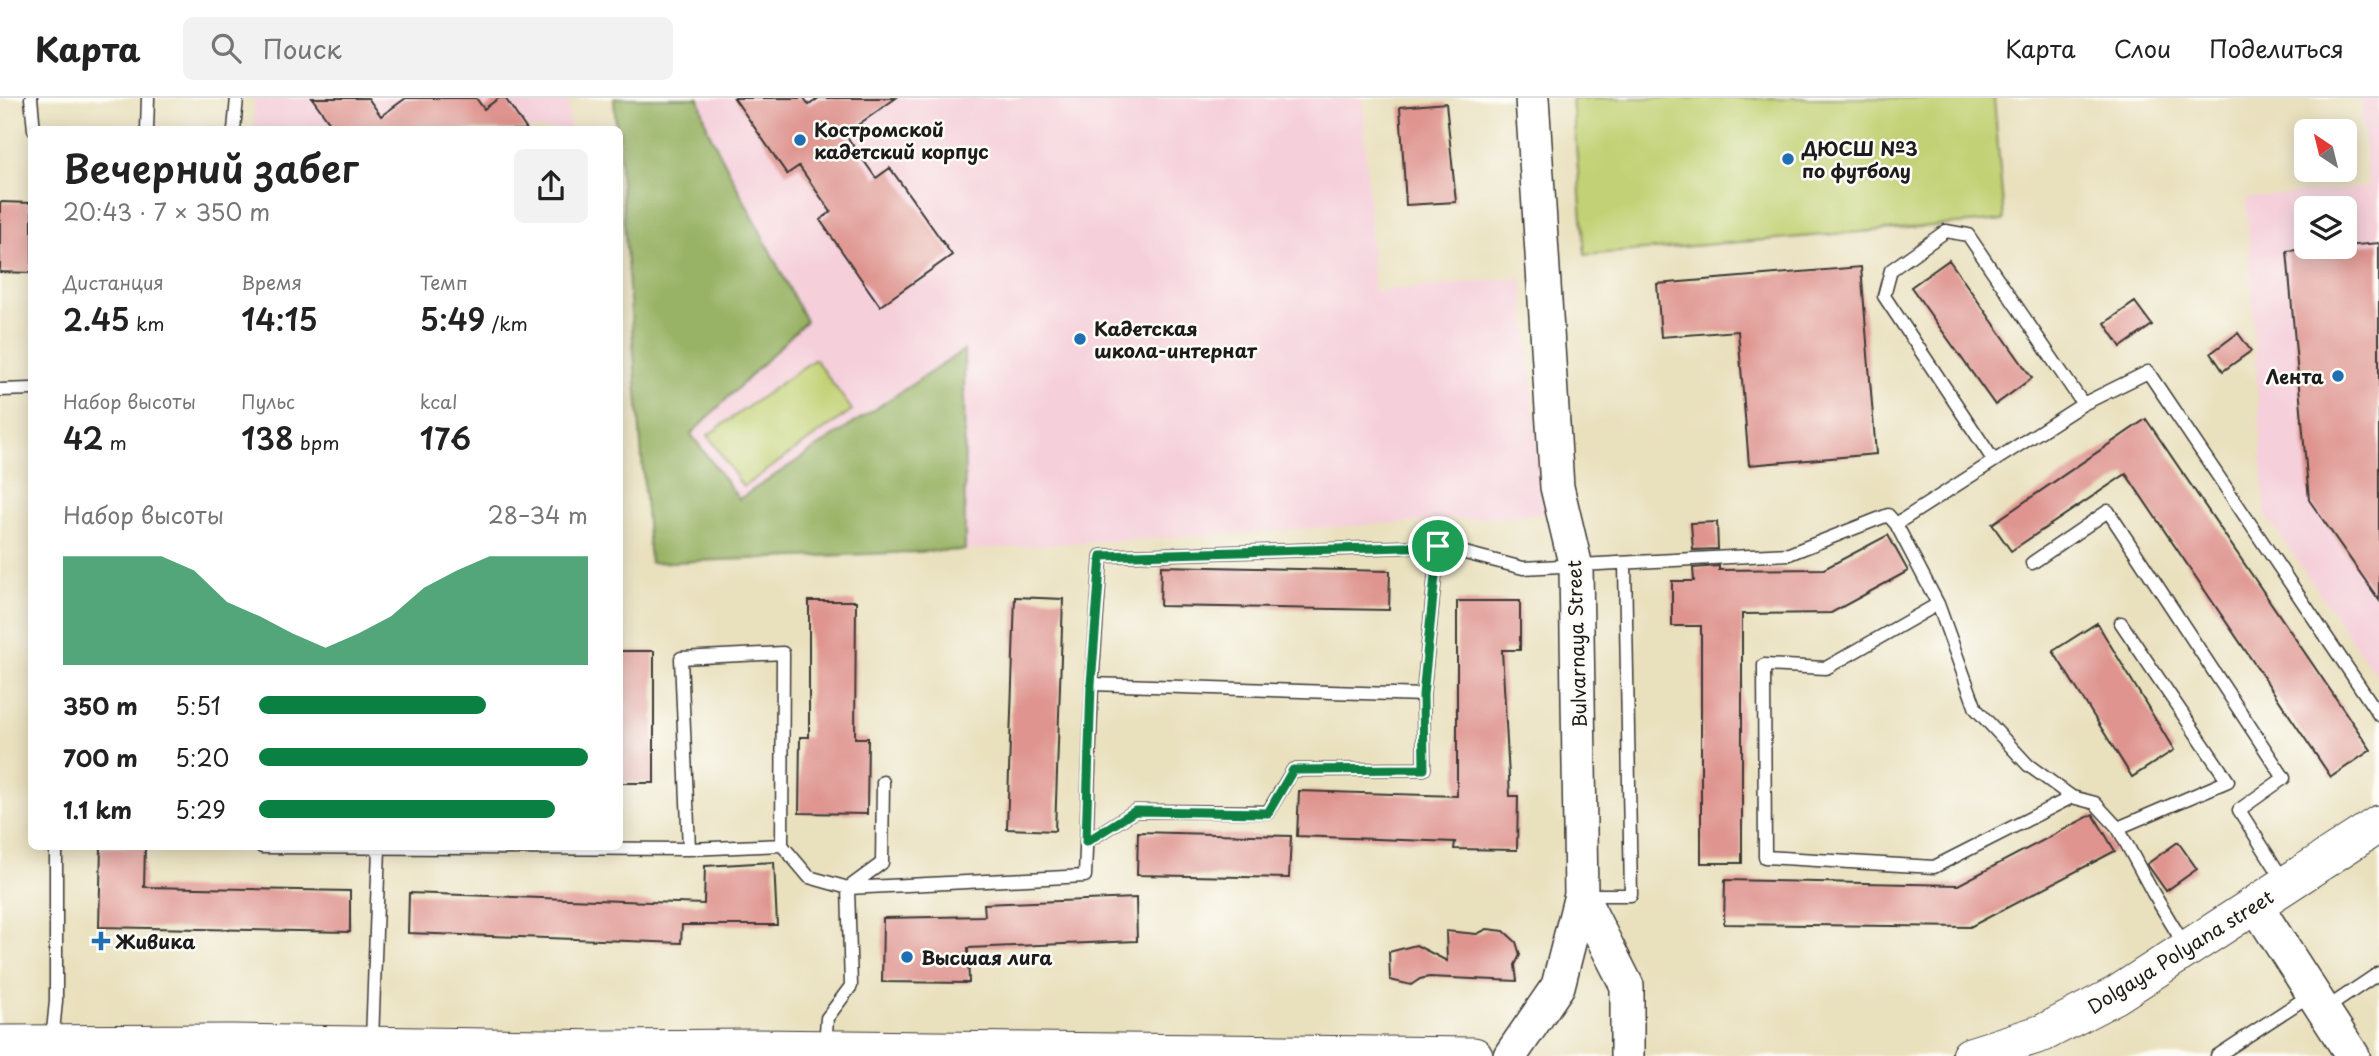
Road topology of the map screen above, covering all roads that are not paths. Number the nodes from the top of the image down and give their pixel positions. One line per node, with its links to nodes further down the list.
1 (31, 98): 5 (lane)
2 (148, 98): 6 (lane)
3 (237, 98): 7 (lane)
4 (1532, 98): 16 (street, Bulvarnaya Street)
5 (34, 126)
6 (147, 126)
7 (234, 126)
8 (28, 389): 9 (lane)
9 (0, 390)
10 (2083, 404): 11 (lane); 11 (lane); 21 (lane)
11 (1994, 461): 12 (lane)
12 (1896, 524): 15 (lane); 17 (lane)
13 (1438, 546): 16 (lane); 19 (lane); 20 (lane)
14 (2032, 563): 32 (lane)
15 (1625, 564): 16 (lane); 34 (lane)
16 (1576, 566): 34 (street, Bulvarnaya Street)
17 (1938, 604): 23 (lane); 23 (lane)
18 (2121, 623): 25 (lane)
19 (1091, 684): 20 (lane); 26 (lane)
20 (1423, 695): 26 (lane)
21 (2379, 715)
22 (883, 782): 33 (lane)
23 (2072, 797): 25 (lane)
24 (2379, 824): 32 (main road, Dolgaya Polyana street)
25 (2118, 828): 36 (lane)
26 (1086, 842): 33 (lane)
27 (782, 845): 29 (lane); 29 (lane); 33 (lane)
28 (623, 849): 29 (lane)
29 (689, 849)
30 (56, 850): 40 (lane)
31 (379, 850): 41 (lane)
32 (2286, 884): 35 (main road, Dolgaya Polyana street)
33 (848, 888): 42 (lane)
34 (1581, 895): 47 (street); 48 (street, Bulvarnaya Street)
35 (2255, 904): 36 (main road, Dolgaya Polyana street); 38 (street)
36 (2187, 949): 49 (main road, Dolgaya Polyana street)
37 (2379, 973): 38 (lane)
38 (2318, 1001): 50 (lane); 51 (street)
39 (0, 1044): 40 (main road)
40 (52, 1044): 41 (main road)
41 (372, 1045): 43 (main road)
42 (825, 1050): 43 (main road); 44 (main road)
43 (754, 1052)
44 (918, 1053): 45 (main road)
45 (1373, 1055): 46 (main road)
46 (1474, 1056)
47 (1510, 1056)
48 (1627, 1056)
49 (1970, 1056)
50 (2217, 1056)
51 (2353, 1056)

